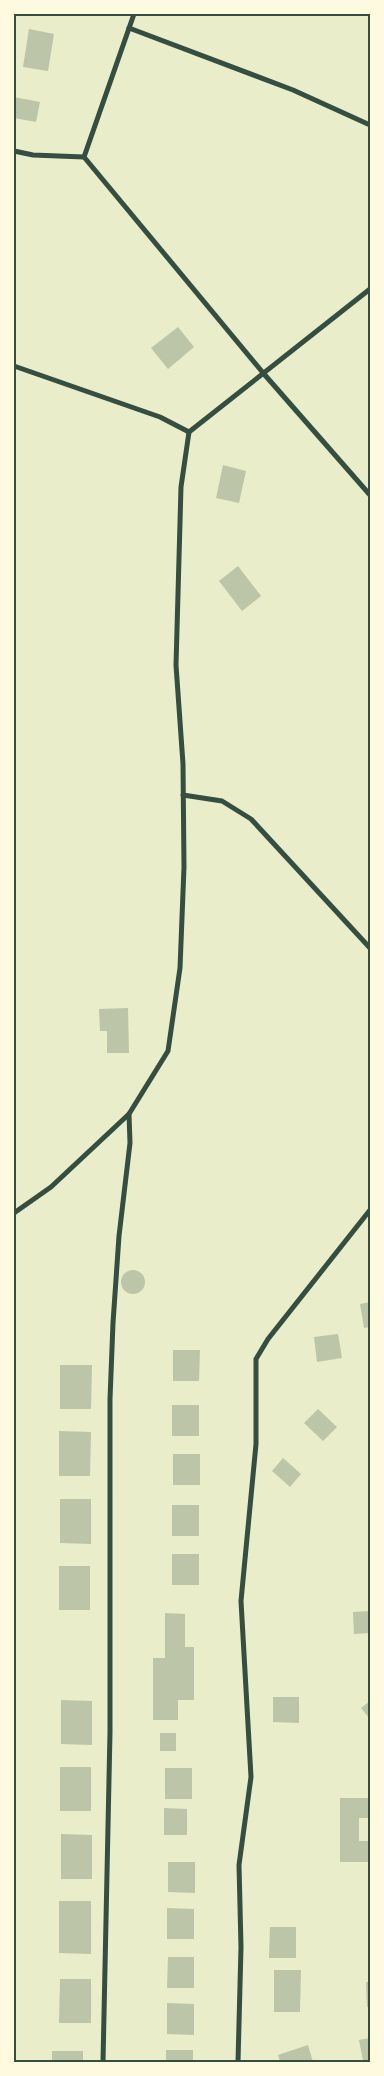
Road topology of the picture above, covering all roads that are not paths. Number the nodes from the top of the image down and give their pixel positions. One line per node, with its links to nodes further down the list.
1 (134, 14): 2 (street)
2 (129, 28): 3 (street); 5 (street)
3 (370, 125)
4 (14, 151): 5 (street)
5 (84, 157): 8 (street)
6 (370, 289): 8 (street)
7 (14, 366): 9 (street)
8 (264, 374): 9 (street); 10 (street)
9 (189, 432): 11 (street)
10 (370, 495)
11 (183, 795): 12 (street); 13 (street)
12 (370, 948)
13 (129, 1114): 15 (street); 16 (street)
14 (370, 1210): 17 (street)
15 (14, 1213)
16 (103, 2062)
17 (238, 2062)

